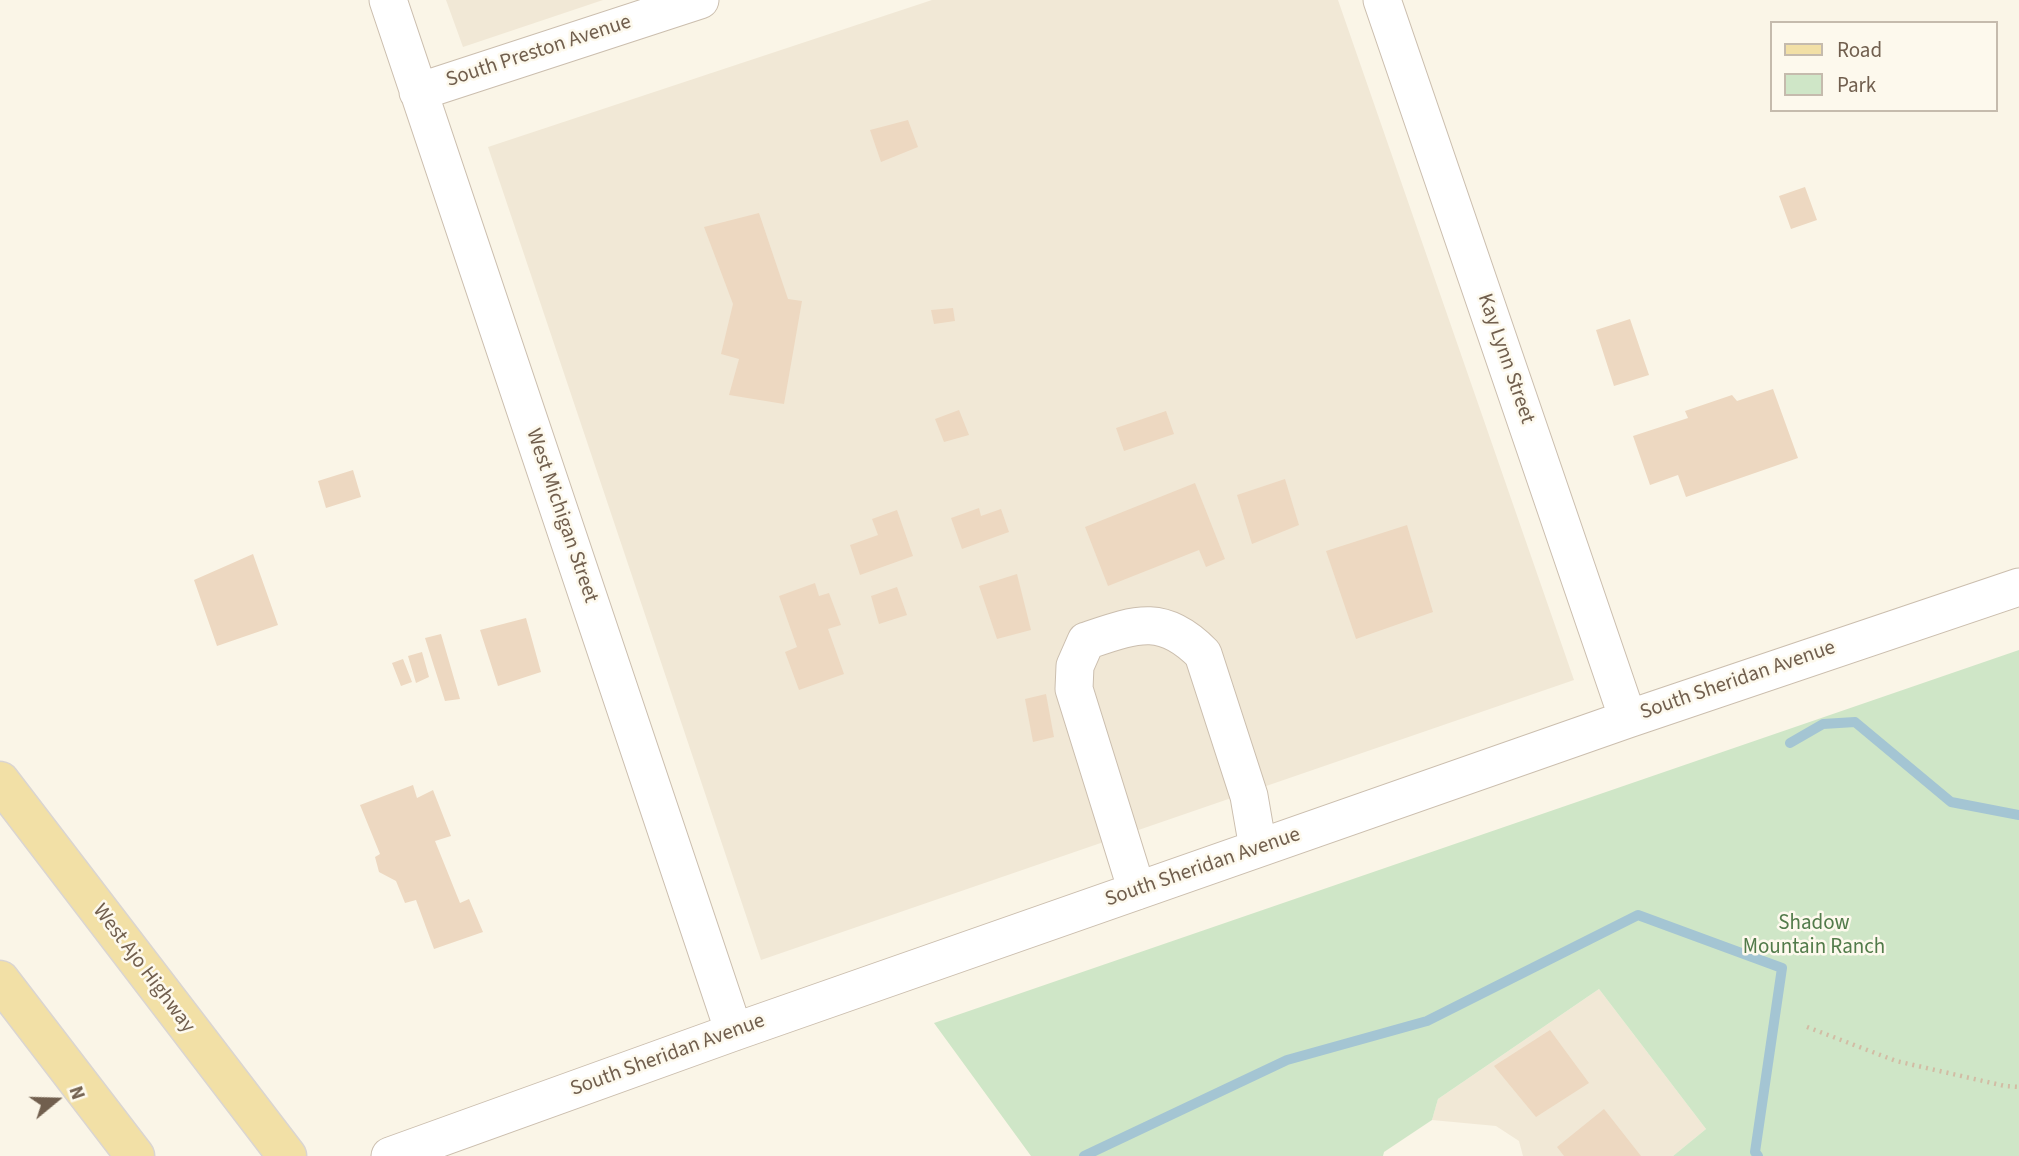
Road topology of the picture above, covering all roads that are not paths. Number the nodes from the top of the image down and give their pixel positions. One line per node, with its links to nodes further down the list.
1 (388, 0): 4 (street, West Michigan Street)
2 (700, 0): 4 (street, South Preston Avenue)
3 (1382, 0): 6 (street, Kay Lynn Street)
4 (418, 92): 11 (street, West Michigan Street)
5 (2019, 587): 6 (street, South Sheridan Avenue)
6 (1628, 719): 8 (street, South Sheridan Avenue)
7 (0, 781): 13 (main road, West Ajo Highway)
8 (1258, 848): 9 (street, South Sheridan Avenue); 9 (street)
9 (1137, 891): 11 (street, South Sheridan Avenue)
10 (0, 980): 12 (main road)
11 (734, 1032): 14 (street, South Sheridan Avenue)
12 (135, 1156)
13 (287, 1156)
14 (390, 1156)

